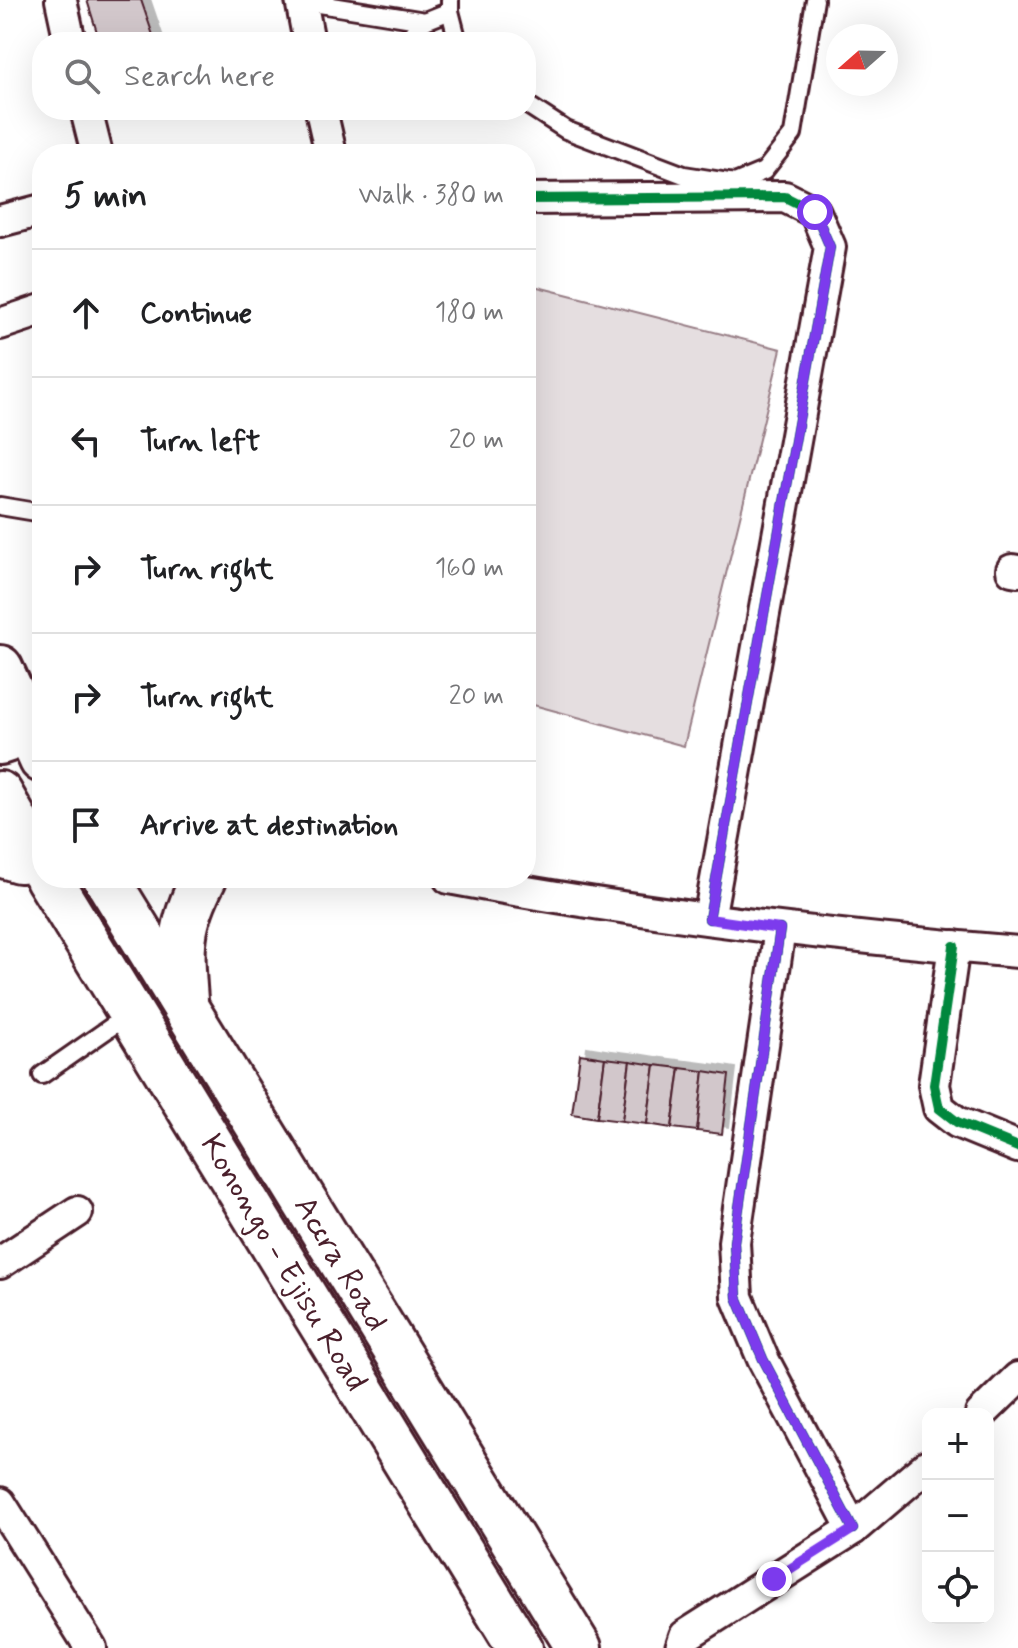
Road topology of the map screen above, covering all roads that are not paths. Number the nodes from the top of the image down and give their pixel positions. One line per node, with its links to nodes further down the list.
1 (61, 0): 6 (street)
2 (815, 0): 10 (lane)
3 (301, 1): 5 (lane); 7 (street)
4 (450, 6): 5 (lane); 9 (lane)
5 (425, 21): 8 (lane)
6 (68, 32)
7 (307, 32)
8 (413, 32)
9 (456, 32)
10 (536, 110)
11 (88, 120): 13 (street)
12 (328, 120): 14 (street)
13 (94, 144)
14 (330, 144)
15 (536, 199): 30 (street)
16 (32, 213): 17 (street)
17 (0, 221)
18 (32, 313): 19 (street)
19 (0, 324)
20 (0, 506): 21 (lane)
21 (32, 511)
22 (0, 668): 23 (highway)
23 (28, 744)
24 (0, 794): 25 (highway, Konongo - Ejisu Road)
25 (32, 860)
26 (50, 888): 35 (highway, Konongo - Ejisu Road)
27 (112, 888): 34 (highway, Accra Road)
28 (199, 888): 34 (highway)
29 (502, 888): 30 (street)
30 (709, 919): 31 (street)
31 (780, 929): 32 (street); 44 (street)
32 (954, 946): 33 (street); 37 (street)
33 (1018, 952)
34 (185, 1006): 47 (highway, Accra Road)
35 (132, 1012): 36 (lane); 46 (highway, Konongo - Ejisu Road)
36 (42, 1075)
37 (1018, 1147)
38 (77, 1212): 39 (street)
39 (0, 1263)
40 (1018, 1378): 41 (street)
41 (987, 1408)
42 (922, 1470): 44 (street)
43 (0, 1503): 45 (street)
44 (853, 1529): 48 (street)
45 (91, 1648)
46 (520, 1648)
47 (579, 1648)
48 (681, 1648)

